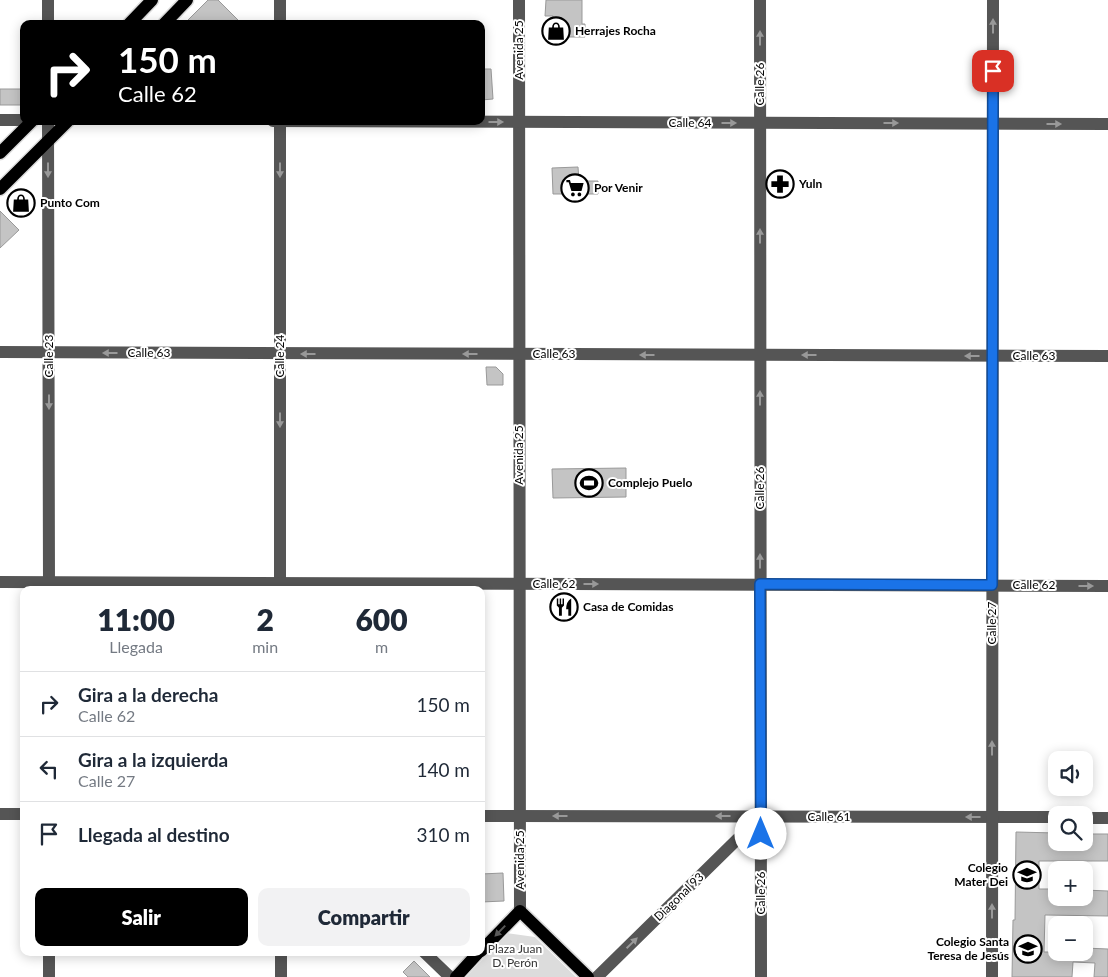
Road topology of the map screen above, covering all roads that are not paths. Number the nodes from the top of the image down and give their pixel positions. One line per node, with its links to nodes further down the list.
1 (48, 0): 8 (street)
2 (152, 0): 9 (main road)
3 (187, 0): 10 (main road)
4 (280, 0): 11 (street)
5 (519, 0): 15 (street, Avenida 25)
6 (760, 0): 16 (street, Calle 26, one-way to 6)
7 (994, 0): 17 (street, Calle 27, one-way to 7)
8 (48, 20)
9 (133, 20)
10 (168, 20)
11 (280, 20)
12 (0, 120): 13 (street)
13 (20, 120)
14 (485, 122): 15 (street, Calle 64, one-way to 15)
15 (519, 122): 16 (street, Calle 64, one-way to 16); 29 (street, Avenida 25)
16 (760, 123): 17 (street, Calle 64, one-way to 17); 30 (street, Calle 26, one-way to 16)
17 (993, 124): 18 (street, Calle 64, one-way to 18); 31 (street, Calle 27)
18 (1108, 124)
19 (28, 125): 24 (main road)
20 (48, 125): 23 (street, Calle 23)
21 (64, 125): 23 (main road)
22 (280, 125): 28 (street, Calle 24, one-way to 28)
23 (48, 140): 25 (main road); 27 (street, Calle 23, one-way to 27)
24 (0, 153)
25 (0, 189)
26 (0, 352): 27 (street, Calle 63)
27 (49, 353): 28 (street, Calle 63, one-way to 27); 37 (street, Calle 23, one-way to 37)
28 (280, 354): 29 (street, Calle 63, one-way to 28); 38 (street, Calle 24, one-way to 38)
29 (519, 354): 30 (street, Calle 63, one-way to 29); 34 (street, Avenida 25)
30 (760, 355): 31 (street, Calle 63, one-way to 30); 35 (street, Calle 26, one-way to 30)
31 (993, 356): 32 (street, Calle 63); 36 (street, Calle 27)
32 (1108, 356)
33 (0, 582): 37 (street, Calle 62)
34 (519, 584): 35 (street, Calle 62, one-way to 35); 38 (street, Calle 62); 43 (street, Avenida 25)
35 (760, 584): 36 (street, Calle 62); 44 (street, Calle 26)
36 (992, 585): 39 (street, Calle 62, one-way to 39); 45 (street, Calle 27, one-way to 36)
37 (49, 586): 38 (street, Calle 62)
38 (280, 586)
39 (1108, 586)
40 (0, 814): 41 (street)
41 (20, 814)
42 (485, 816): 43 (street, Calle 61)
43 (520, 816): 44 (street, Calle 61, one-way to 43); 49 (street, Avenida 25)
44 (761, 816): 45 (street, Calle 61, one-way to 44); 60 (street, Diagonal 93, one-way to 44); 61 (street, Calle 26)
45 (992, 817): 46 (street, Calle 61); 62 (street, Calle 27, one-way to 45)
46 (1048, 817)
47 (1093, 818): 48 (street)
48 (1108, 818)
49 (520, 911): 50 (main road, one-way to 50); 59 (main road)
50 (485, 947)
51 (49, 956): 55 (street)
52 (281, 956): 56 (street)
53 (428, 956): 57 (street)
54 (476, 956): 58 (main road)
55 (49, 977)
56 (281, 977)
57 (450, 977)
58 (456, 977)
59 (588, 977)
60 (597, 977)
61 (761, 977)
62 (992, 977)

